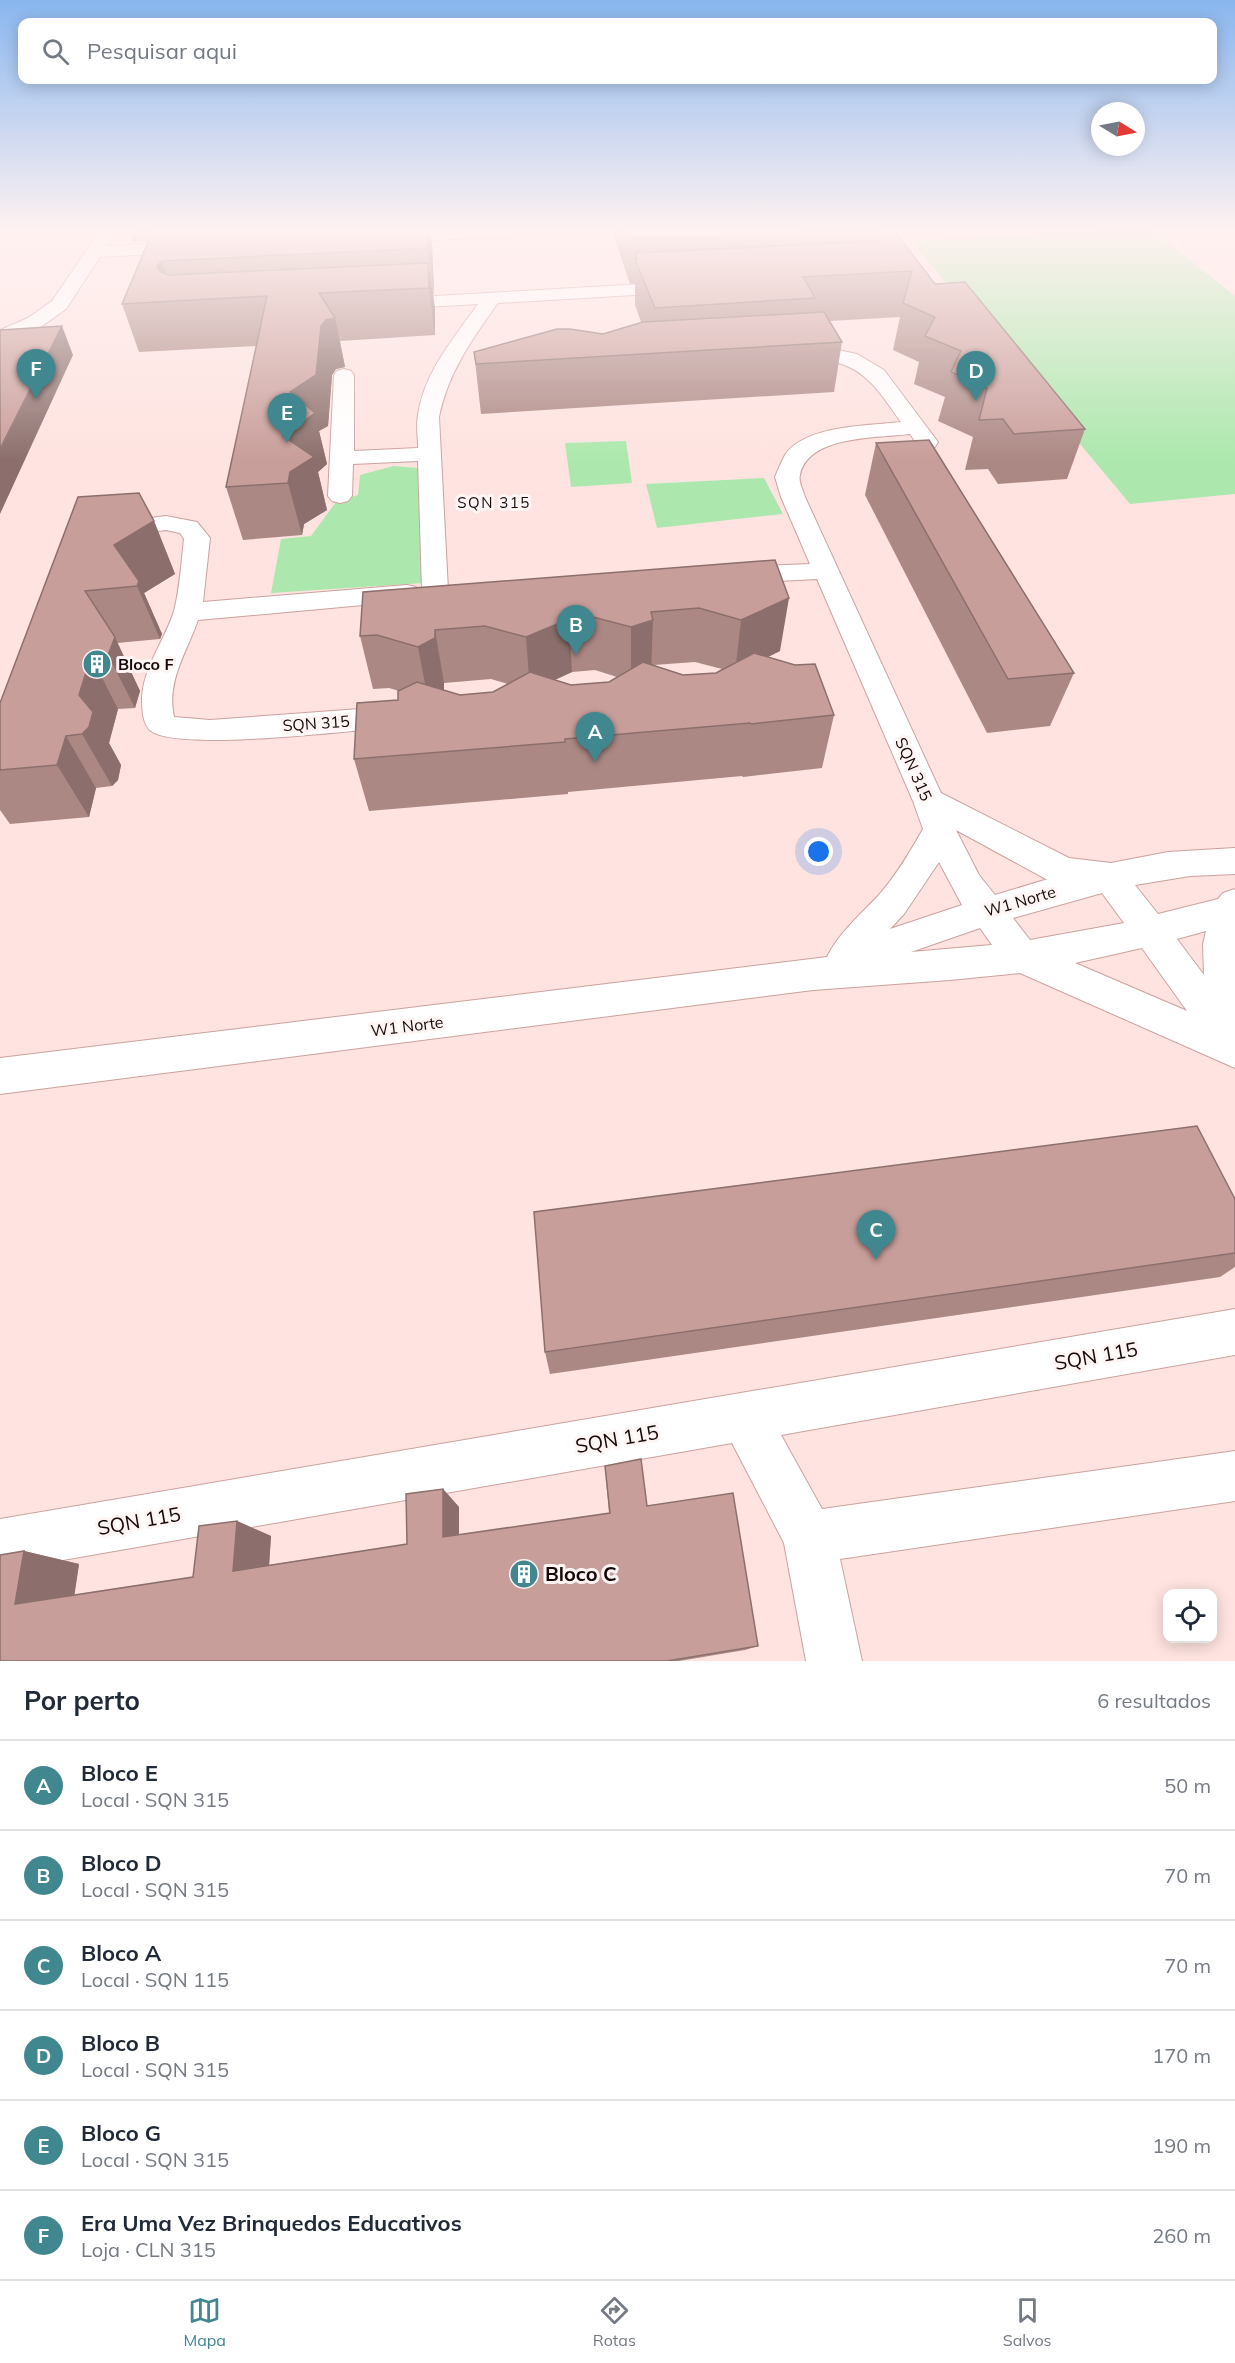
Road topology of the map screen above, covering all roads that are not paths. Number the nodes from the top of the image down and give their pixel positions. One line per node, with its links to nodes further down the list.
1 (58, 306): 3 (street)
2 (487, 306): 9 (street)
3 (35, 321): 4 (street); 5 (street)
4 (0, 323)
5 (0, 337)
6 (772, 355): 8 (street)
7 (344, 375): 11 (street)
8 (918, 427): 10 (street); 14 (street, SQN 315)
9 (430, 454): 11 (street); 16 (street)
10 (937, 457)
11 (342, 458): 12 (street)
12 (340, 496)
13 (86, 541): 16 (street, SQN 315)
14 (825, 571): 15 (street); 18 (street, SQN 315)
15 (707, 577)
16 (187, 612): 17 (street, SQN 315)
17 (424, 714)
18 (934, 815): 20 (street); 22 (street, SQN 315); 25 (street)
19 (1235, 861): 20 (street, W1 Norte)
20 (1109, 876): 22 (street, W1 Norte); 23 (street)
21 (1232, 907): 23 (street, W1 Norte); 26 (street)
22 (985, 910): 24 (street, SQN 315); 25 (street, W1 Norte)
23 (1149, 931): 24 (street, W1 Norte); 27 (street)
24 (1022, 957): 25 (street, W1 Norte); 27 (street)
25 (828, 968): 28 (street, W1 Norte)
26 (1235, 1033)
27 (1235, 1048)
28 (0, 1076)
29 (1235, 1332): 30 (street, SQN 115)
30 (745, 1417): 32 (street); 33 (street, SQN 115)
31 (1235, 1476): 32 (street)
32 (808, 1537): 34 (street)
33 (0, 1545)
34 (834, 1661)

